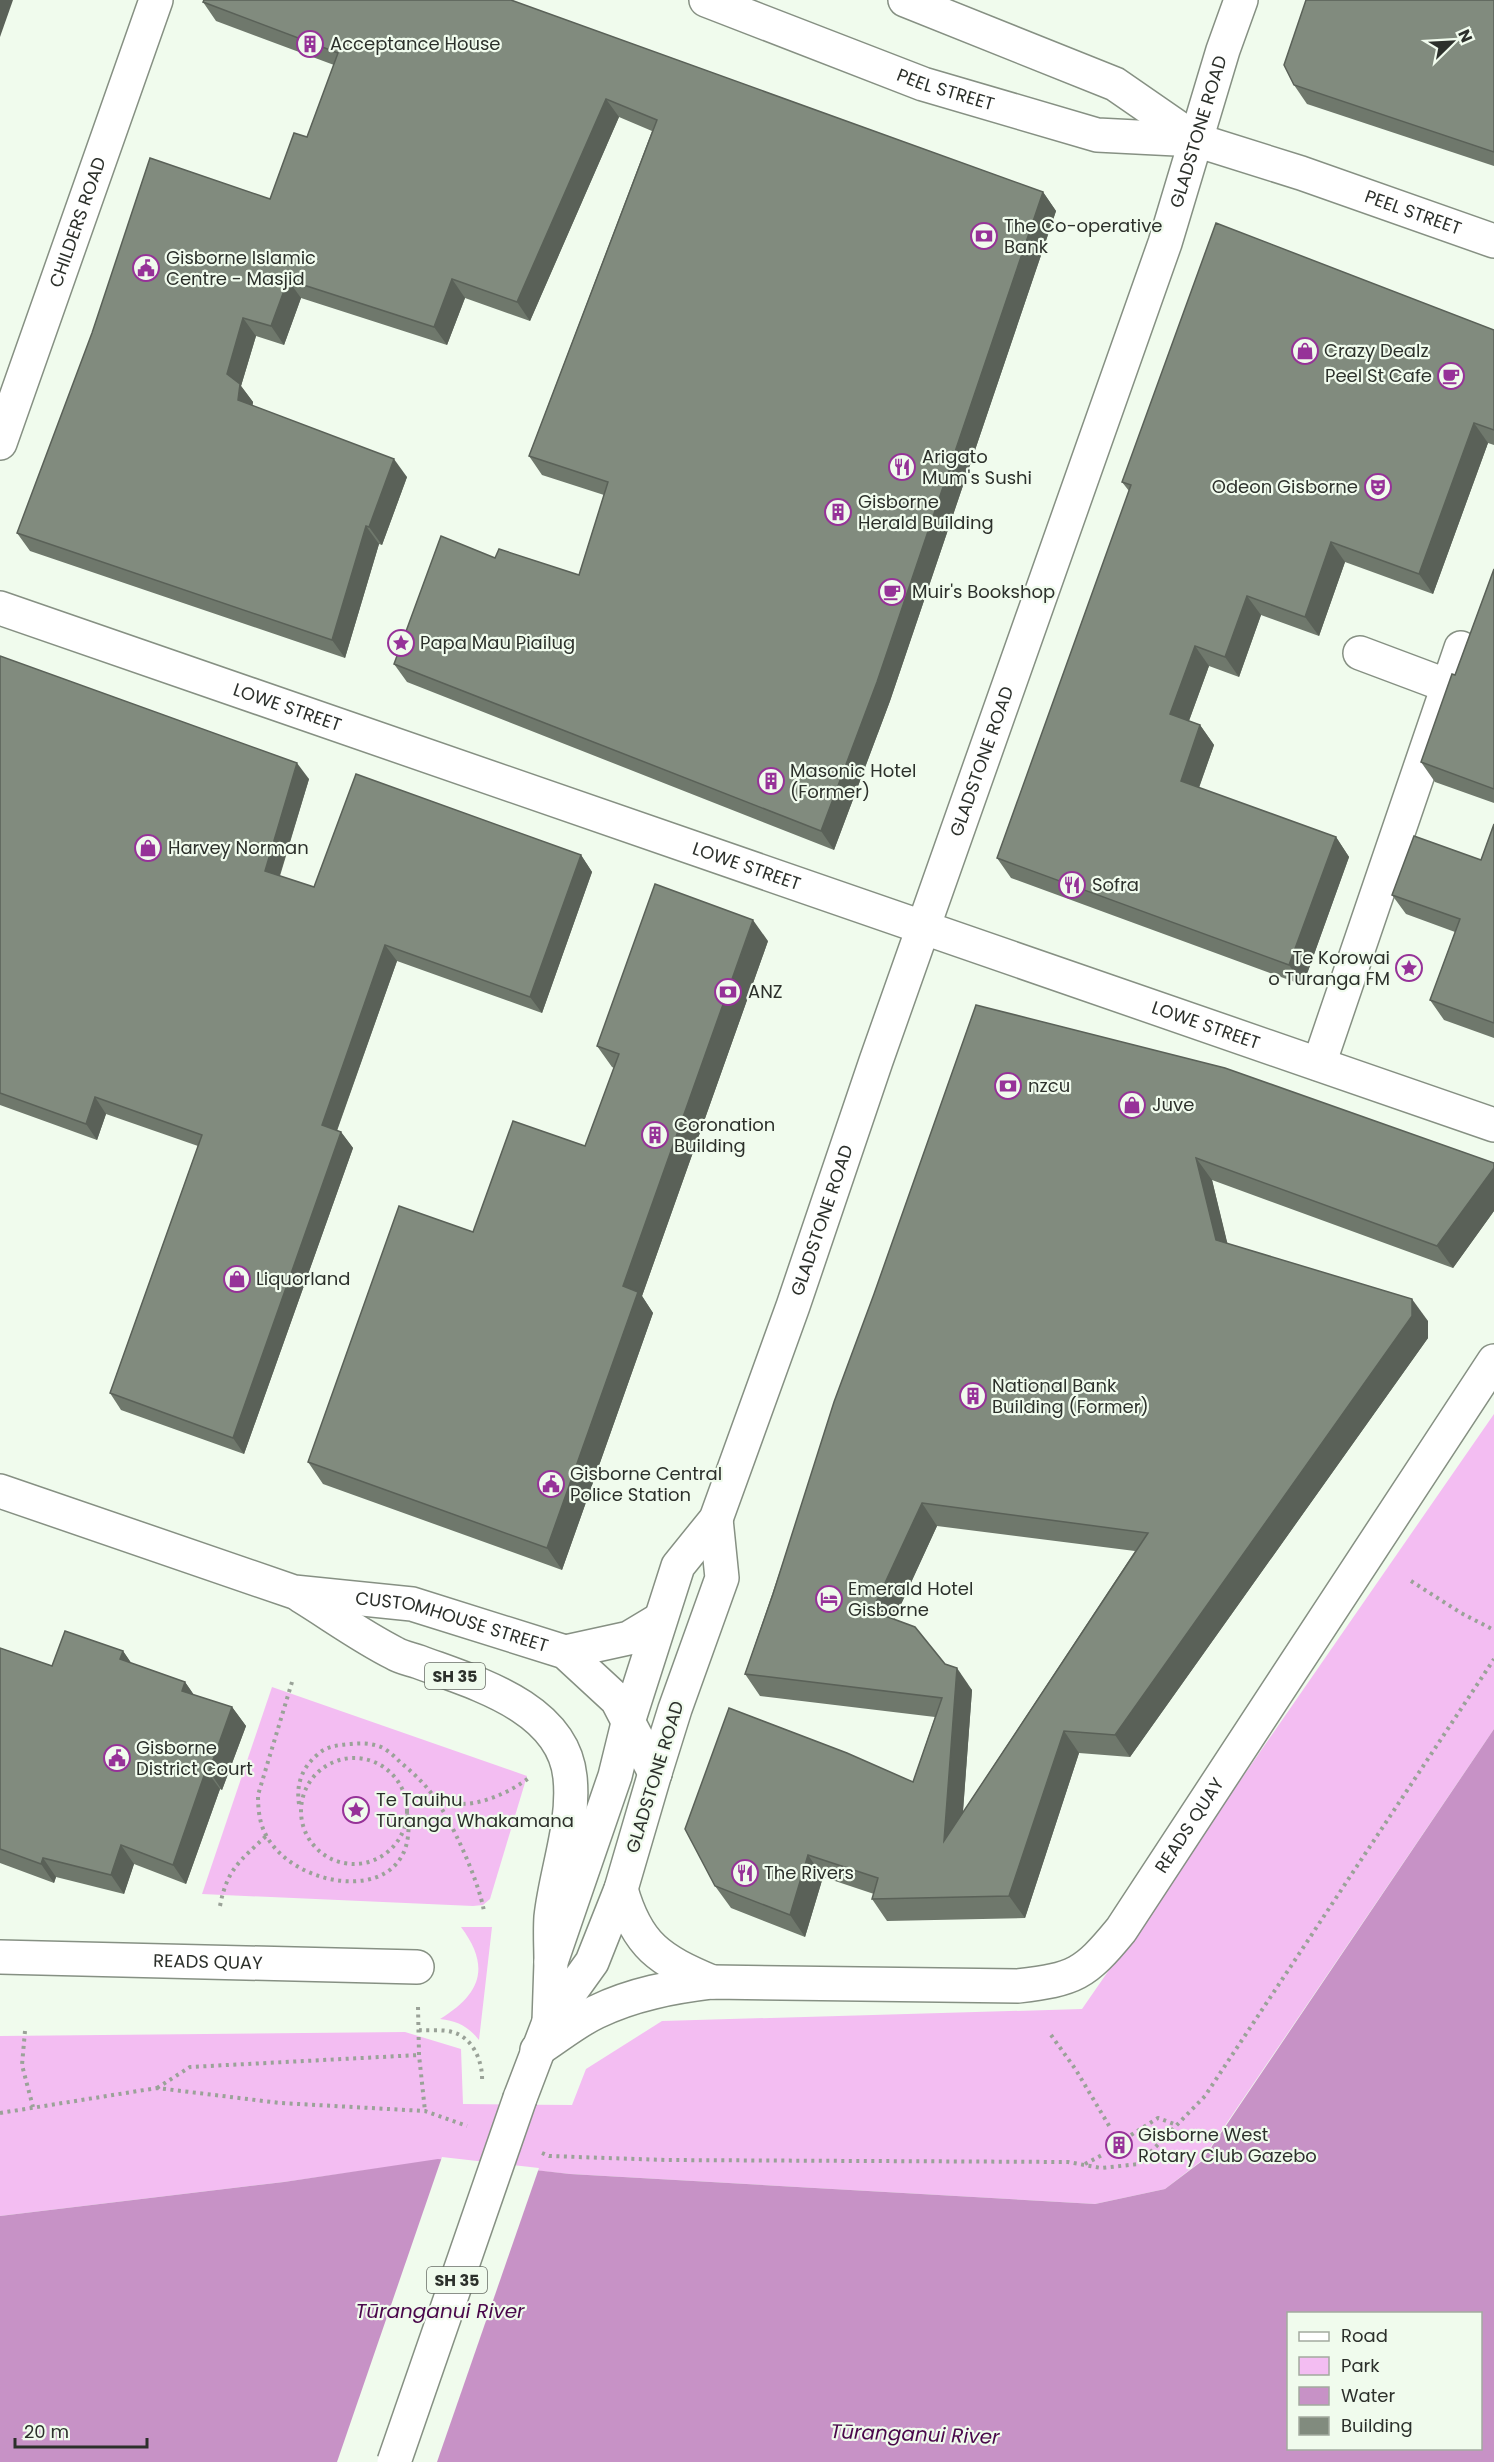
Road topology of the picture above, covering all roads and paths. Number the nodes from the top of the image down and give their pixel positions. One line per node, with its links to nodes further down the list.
1 (156, 0): 7 (main road, CHILDERS ROAD)
2 (706, 0): 5 (main road, PEEL STREET)
3 (905, 0): 5 (main road, PEEL STREET)
4 (1241, 0): 5 (main road, GLADSTONE ROAD)
5 (1196, 140): 6 (main road, PEEL STREET); 12 (main road, GLADSTONE ROAD)
6 (1494, 241)
7 (0, 443)
8 (0, 608): 12 (main road, LOWE STREET)
9 (1461, 648): 11 (main road)
10 (1360, 653): 11 (main road)
11 (1448, 686): 13 (main road)
12 (924, 927): 13 (main road, LOWE STREET); 17 (main road, GLADSTONE ROAD)
13 (1319, 1064): 14 (main road, LOWE STREET)
14 (1494, 1125)
15 (1494, 1361): 38 (main road, READS QUAY)
16 (0, 1491): 19 (main road, CUSTOMHOUSE STREET / SH 35)
17 (716, 1519): 20 (main road, GLADSTONE ROAD); 26 (main road, GLADSTONE ROAD)
18 (1411, 1581): 21 (path)
19 (294, 1592): 22 (main road, CUSTOMHOUSE STREET / SH 35); 36 (main road, CUSTOMHOUSE STREET / SH 35)
20 (659, 1620): 22 (main road, SH 35); 25 (main road, GLADSTONE ROAD)
21 (1494, 1629)
22 (566, 1652): 25 (main road, CUSTOMHOUSE STREET / SH 35)
23 (1494, 1659): 48 (path)
24 (292, 1682): 31 (path)
25 (629, 1719): 26 (main road, CUSTOMHOUSE STREET / SH 35); 36 (main road, GLADSTONE ROAD / SH 35)
26 (655, 1773): 32 (main road, GLADSTONE ROAD / SH 35)
27 (533, 1775): 28 (path)
28 (433, 1796): 30 (path); 34 (path)
29 (407, 1811): 30 (path); 30 (path); 31 (path)
30 (300, 1813)
31 (266, 1836): 33 (path)
32 (621, 1889): 38 (main road, READS QUAY); 41 (main road, GLADSTONE ROAD / SH 35)
33 (220, 1906)
34 (484, 1911)
35 (0, 1957): 37 (main road, READS QUAY)
36 (551, 1962): 41 (main road, GLADSTONE ROAD / SH 35)
37 (417, 1967)
38 (712, 1982): 41 (main road, READS QUAY)
39 (25, 2031): 45 (path)
40 (1051, 2035): 50 (path)
41 (543, 2036): 55 (main road, SH 35, bridge)
42 (420, 2055): 43 (path); 44 (path); 46 (path)
43 (157, 2088): 45 (path); 46 (path)
44 (480, 2090)
45 (33, 2107): 47 (path)
46 (425, 2111): 49 (path)
47 (0, 2113)
48 (1177, 2125): 51 (path); 54 (path)
49 (475, 2129)
50 (1111, 2129)
51 (1131, 2135)
52 (539, 2152): 54 (path)
53 (1104, 2154): 54 (path)
54 (1084, 2165)
55 (394, 2462)

